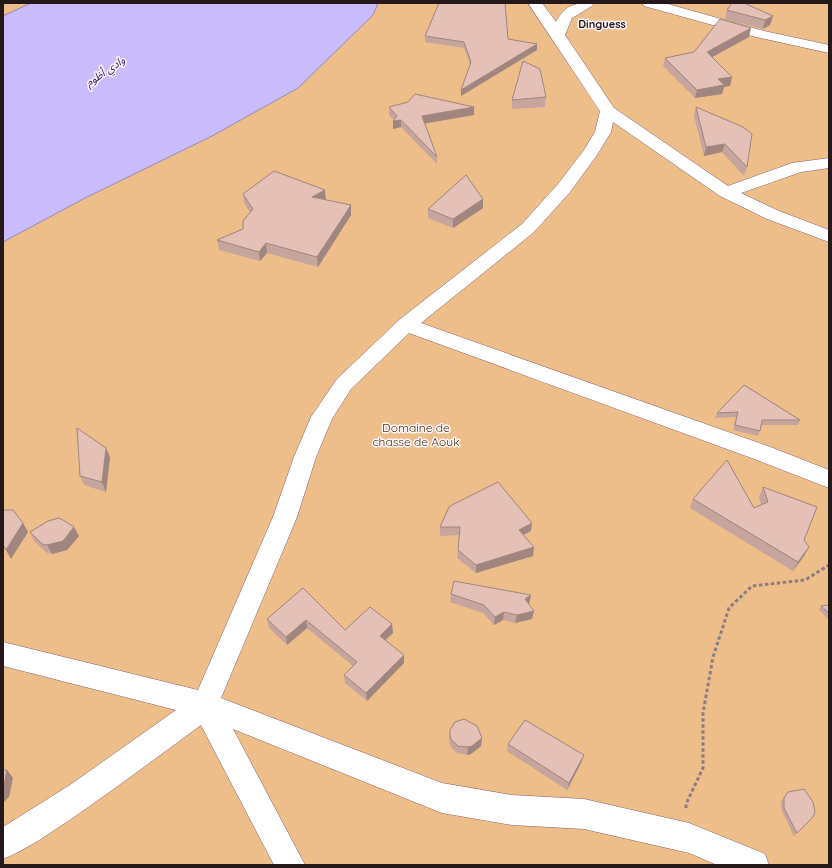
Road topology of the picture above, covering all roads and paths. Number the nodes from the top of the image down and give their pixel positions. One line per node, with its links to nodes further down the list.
1 (535, 3): 4 (street)
2 (587, 3): 4 (street)
3 (649, 3): 5 (street)
4 (558, 35): 6 (street)
5 (829, 49)
6 (608, 111): 8 (street); 10 (street)
7 (829, 163): 8 (street)
8 (726, 192): 9 (street)
9 (829, 236)
10 (406, 325): 11 (street); 14 (street)
11 (829, 479)
12 (829, 565): 15 (path)
13 (3, 654): 14 (street)
14 (205, 705): 15 (street); 16 (street); 17 (street)
15 (689, 838): 18 (street)
16 (3, 844)
17 (290, 865)
18 (754, 865)

